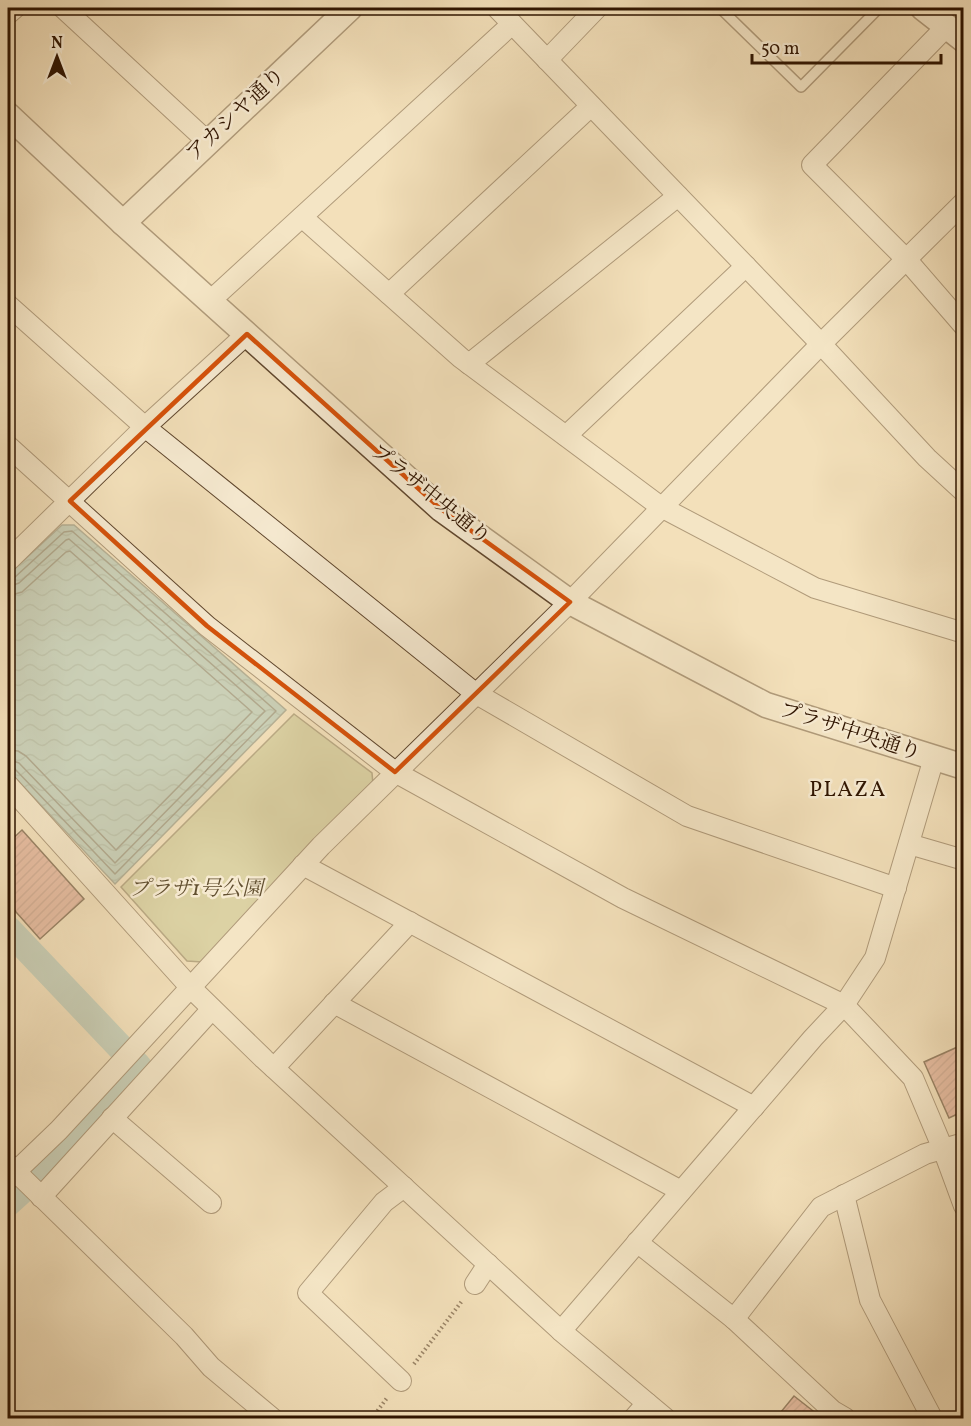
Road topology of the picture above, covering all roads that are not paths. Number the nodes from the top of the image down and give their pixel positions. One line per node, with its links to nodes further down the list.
1 (15, 8): 9 (street)
2 (63, 8): 15 (street)
3 (350, 8): 15 (street, アカシヤ通り)
4 (497, 8): 10 (street)
5 (597, 8): 12 (street)
6 (720, 8): 7 (lane)
7 (879, 8)
8 (923, 8): 11 (street)
9 (8, 14)
10 (512, 24): 12 (street); 18 (street)
11 (955, 33): 20 (street)
12 (547, 60): 13 (street)
13 (591, 106): 16 (street); 22 (street)
14 (8, 115): 19 (street, プラザ中央通り)
15 (208, 141): 19 (street, アカシヤ通り)
16 (678, 195): 21 (street); 28 (street)
17 (963, 202): 20 (street)
18 (302, 217): 22 (street); 23 (street)
19 (123, 223): 23 (street, プラザ中央通り)
20 (906, 259): 25 (street); 27 (street)
21 (746, 266): 27 (street); 30 (street)
22 (389, 294): 28 (street)
23 (210, 301): 26 (street, プラザ中央通り)
24 (8, 305): 29 (street)
25 (963, 326)
26 (247, 334): 29 (street); 36 (street, プラザ中央通り)
27 (821, 344): 32 (street); 34 (street)
28 (469, 364): 30 (street)
29 (145, 427): 33 (street); 38 (street)
30 (566, 436): 34 (street)
31 (8, 446): 33 (street)
32 (963, 492)
33 (70, 501): 35 (street); 41 (street)
34 (661, 507): 36 (street); 37 (street)
35 (8, 561)
36 (570, 602): 38 (street); 39 (street, プラザ中央通り)
37 (963, 633)
38 (476, 693): 41 (street); 46 (street)
39 (934, 758): 40 (street, プラザ中央通り); 43 (street)
40 (963, 767)
41 (395, 772): 45 (street); 50 (street)
42 (8, 785): 48 (street)
43 (909, 844): 44 (street); 46 (street)
44 (963, 860)
45 (303, 865): 47 (street); 48 (street)
46 (896, 888): 50 (street)
47 (410, 922): 49 (street); 53 (street)
48 (190, 987): 51 (street); 57 (street)
49 (334, 1003): 52 (street); 59 (street)
50 (844, 1005): 53 (street); 56 (street)
51 (212, 1009): 52 (street); 54 (street)
52 (274, 1068): 58 (street)
53 (754, 1107): 59 (street)
54 (112, 1118): 61 (street); 62 (street)
55 (963, 1143): 56 (street)
56 (943, 1149): 60 (street); 63 (street)
57 (10, 1172): 61 (street)
58 (404, 1187): 65 (street); 69 (street)
59 (681, 1191): 64 (street)
60 (844, 1196): 67 (street); 75 (street)
61 (41, 1197): 71 (street)
62 (211, 1203)
63 (963, 1206)
64 (637, 1242): 67 (street); 68 (street)
65 (488, 1264): 66 (street); 68 (street)
66 (475, 1284)
67 (734, 1319): 74 (street)
68 (561, 1331): 70 (street)
69 (400, 1381)
70 (647, 1403): 72 (street); 73 (street)
71 (272, 1419)
72 (634, 1419)
73 (665, 1419)
74 (845, 1419)
75 (932, 1419)

